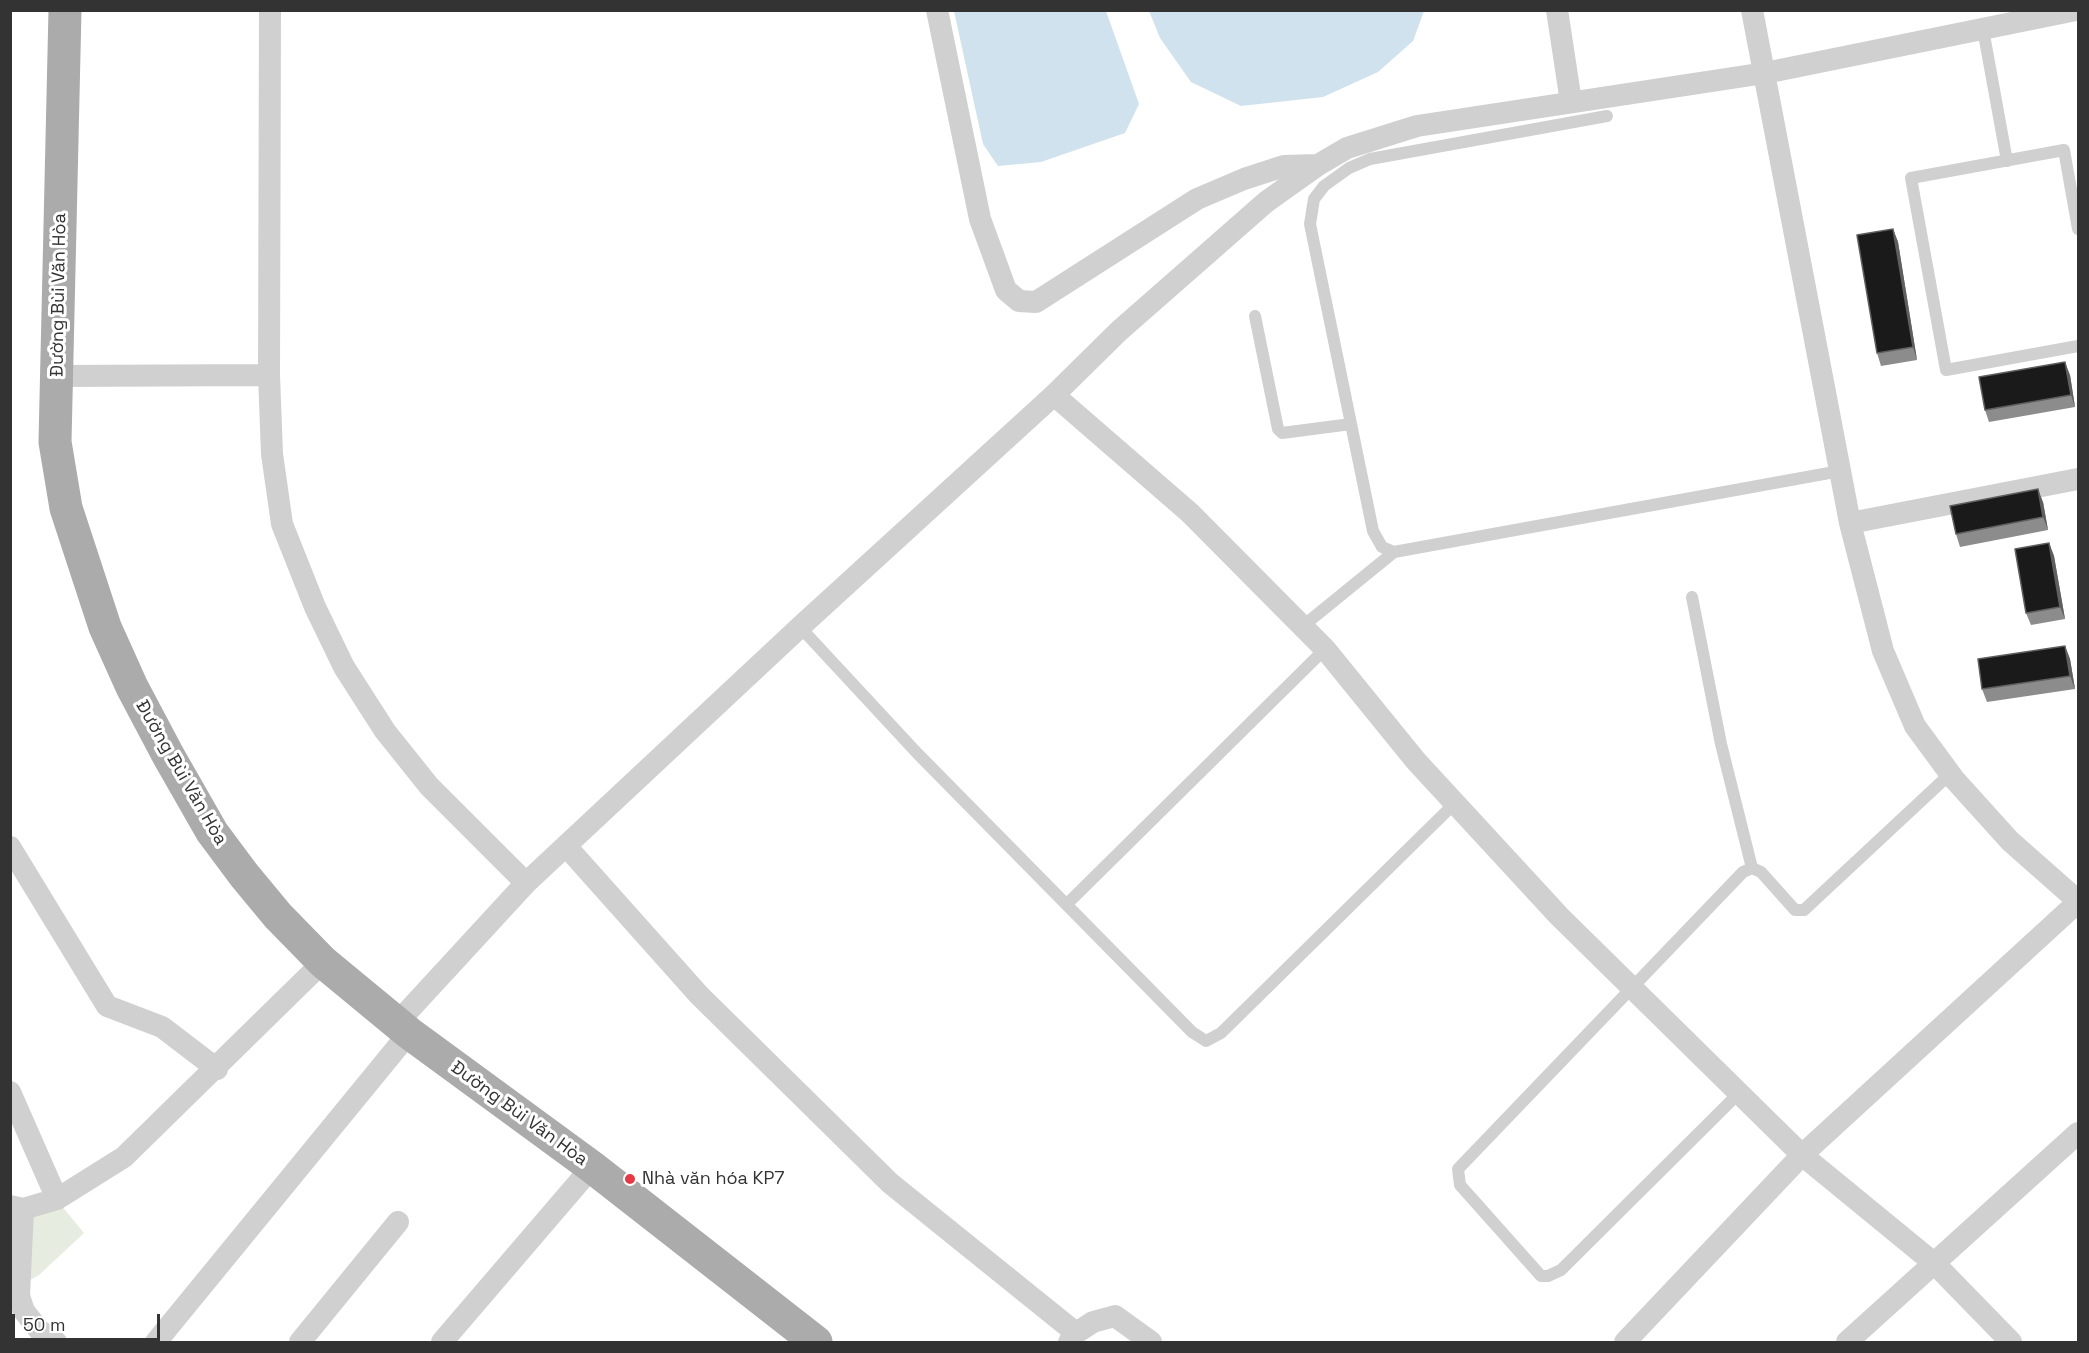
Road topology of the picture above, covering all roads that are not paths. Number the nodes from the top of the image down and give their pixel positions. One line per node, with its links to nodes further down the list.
1 (66, 10): 17 (main road, Đường Bùi Văn Hòa)
2 (270, 10): 16 (street)
3 (937, 10): 12 (street)
4 (1557, 10): 9 (street)
5 (1752, 10): 8 (street)
6 (2076, 10): 7 (street)
7 (1983, 29): 8 (street); 11 (lane)
8 (1765, 73): 9 (street); 20 (street)
9 (1571, 102): 12 (street)
10 (1607, 116): 19 (lane)
11 (2007, 161): 13 (lane); 15 (lane)
12 (1318, 165): 18 (street)
13 (2079, 229)
14 (1255, 316): 19 (lane)
15 (2079, 346)
16 (269, 375): 17 (street); 33 (street)
17 (57, 376): 36 (main road, Đường Bùi Văn Hòa)
18 (1054, 395): 25 (street); 26 (street)
19 (1351, 424): 23 (lane)
20 (1840, 471): 22 (street); 23 (lane)
21 (2079, 479): 22 (street)
22 (1850, 523): 28 (street)
23 (1394, 552): 25 (lane)
24 (1692, 597): 32 (lane)
25 (1303, 626): 27 (street)
26 (800, 627): 30 (street); 35 (lane)
27 (1325, 649): 29 (street); 35 (lane)
28 (1950, 774): 32 (lane); 34 (street)
29 (1455, 803): 35 (lane); 37 (street)
30 (566, 846): 33 (street); 51 (street)
31 (10, 847): 39 (street)
32 (1752, 868): 37 (lane)
33 (526, 883): 38 (street)
34 (2079, 902): 43 (street)
35 (1067, 904)
36 (323, 962): 38 (main road, Đường Bùi Văn Hòa); 39 (street)
37 (1633, 989): 41 (street); 41 (lane)
38 (403, 1028): 44 (main road, Đường Bùi Văn Hòa); 52 (street)
39 (217, 1069): 45 (street)
40 (10, 1092): 45 (street)
41 (1739, 1093): 43 (street)
42 (2079, 1133): 48 (street)
43 (1802, 1155): 48 (street); 57 (street)
44 (592, 1167): 54 (street); 55 (main road, Đường Bùi Văn Hòa)
45 (57, 1199): 46 (street)
46 (16, 1207): 49 (street)
47 (398, 1222): 53 (street)
48 (1935, 1264): 58 (street); 59 (street)
49 (15, 1283): 50 (street)
50 (41, 1338)
51 (1073, 1338): 56 (street)
52 (156, 1342)
53 (300, 1342)
54 (442, 1342)
55 (816, 1342)
56 (1152, 1342)
57 (1625, 1342)
58 (1847, 1342)
59 (2011, 1342)

